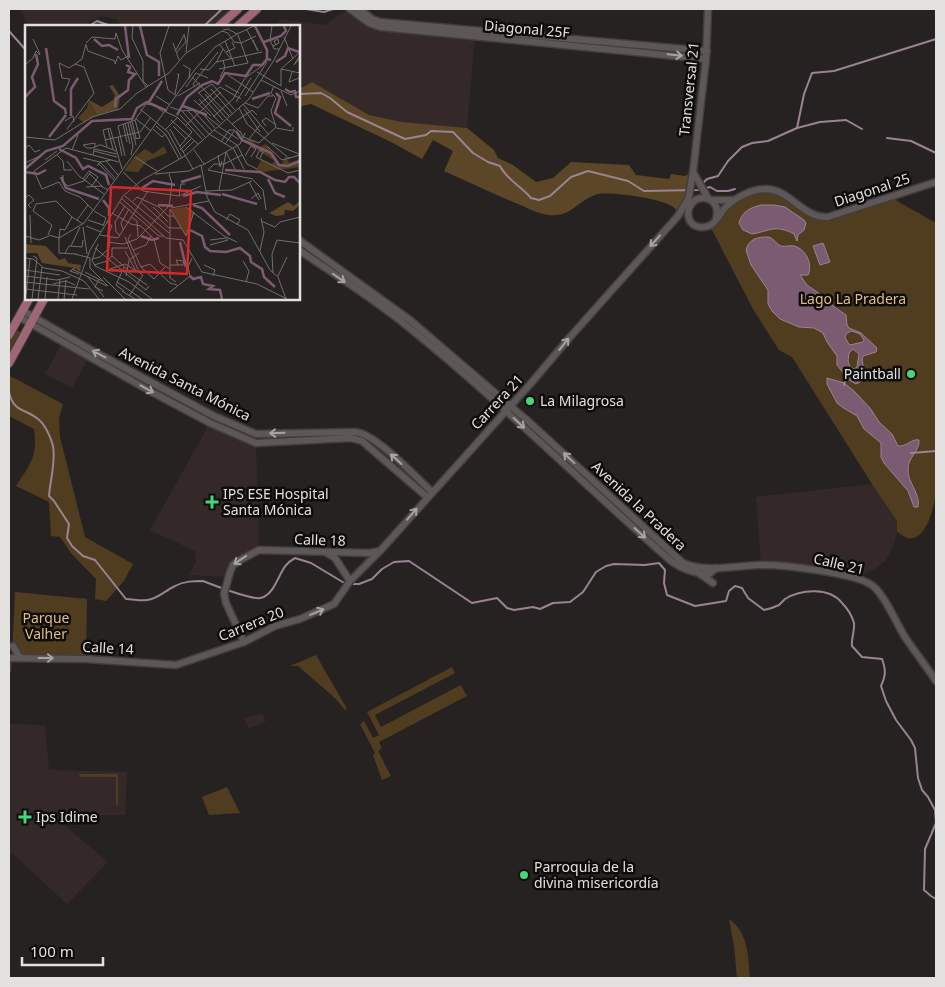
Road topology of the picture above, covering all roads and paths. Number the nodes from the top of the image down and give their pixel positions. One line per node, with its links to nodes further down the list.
1 (238, 9): 6 (main road)
2 (350, 9): 8 (street, Diagonal 25F)
3 (360, 9): 8 (street, Diagonal 25F)
4 (708, 9): 9 (street, Transversal 21)
5 (256, 10): 7 (main road)
6 (220, 25)
7 (239, 25)
8 (434, 30): 9 (street, Diagonal 25F)
9 (707, 55): 10 (street, Transversal 21)
10 (693, 172): 12 (street, Transversal 21); 13 (street)
11 (936, 182): 14 (street, Diagonal 25)
12 (688, 198): 15 (street, Transversal 21); 16 (street, Carrera 21)
13 (710, 199): 14 (street, Diagonal 25); 15 (street); 17 (street)
14 (736, 199): 17 (street, Diagonal 25)
15 (688, 212): 16 (street); 17 (street)
16 (678, 216): 26 (street, Carrera 21)
17 (716, 219)
18 (300, 241): 26 (street, Avenida la Pradera)
19 (300, 251): 26 (street, Avenida la Pradera, one-way to 26)
20 (29, 300): 22 (main road)
21 (43, 300): 23 (main road)
22 (21, 314): 23 (street); 24 (main road)
23 (33, 320): 25 (main road); 27 (street, Avenida Santa Mónica)
24 (9, 335)
25 (9, 363)
26 (508, 408): 27 (street, Carrera 21); 30 (street, Avenida la Pradera, one-way to 26); 31 (street, Avenida la Pradera, one-way to 31)
27 (429, 494): 28 (street, Carrera 21, one-way to 27)
28 (380, 550): 29 (street, Calle 18); 32 (street, Carrera 21)
29 (327, 553): 32 (street); 35 (street, Calle 18, one-way to 35)
30 (716, 568): 31 (street); 40 (street, Calle 21)
31 (699, 574): 33 (street, Avenida la Pradera)
32 (350, 581): 34 (street, Carrera 21)
33 (713, 583)
34 (334, 604): 35 (street, Carrera 20, one-way to 34)
35 (244, 642): 39 (street, Carrera 20)
36 (13, 646): 38 (street)
37 (9, 658): 38 (street, Calle 14)
38 (20, 658): 39 (street, Calle 14, one-way to 39)
39 (176, 665)
40 (936, 681)

